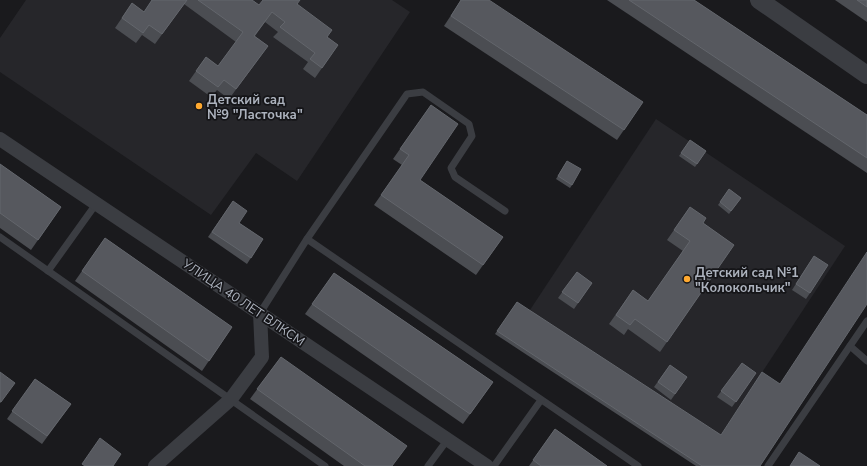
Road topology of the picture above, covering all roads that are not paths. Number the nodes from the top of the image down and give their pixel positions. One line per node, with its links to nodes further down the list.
1 (759, 0): 2 (street)
2 (867, 75)
3 (0, 139): 4 (street, УЛИЦА 40 ЛЕТ ВЛКСМ)
4 (96, 204): 8 (lane); 9 (street, УЛИЦА 40 ЛЕТ ВЛКСМ)
5 (505, 211): 7 (lane)
6 (0, 237): 8 (lane)
7 (307, 239): 9 (lane); 14 (lane)
8 (48, 271): 13 (lane)
9 (260, 313): 13 (street); 15 (street, УЛИЦА 40 ЛЕТ ВЛКСМ)
10 (867, 321): 11 (lane)
11 (850, 346): 12 (lane); 22 (lane)
12 (867, 361)
13 (231, 399): 16 (street); 17 (lane)
14 (541, 400): 20 (lane); 21 (lane)
15 (448, 440): 18 (lane); 19 (street, УЛИЦА 40 ЛЕТ ВЛКСМ)
16 (155, 466)
17 (325, 466)
18 (428, 466)
19 (487, 466)
20 (494, 466)
21 (638, 466)
22 (768, 466)

